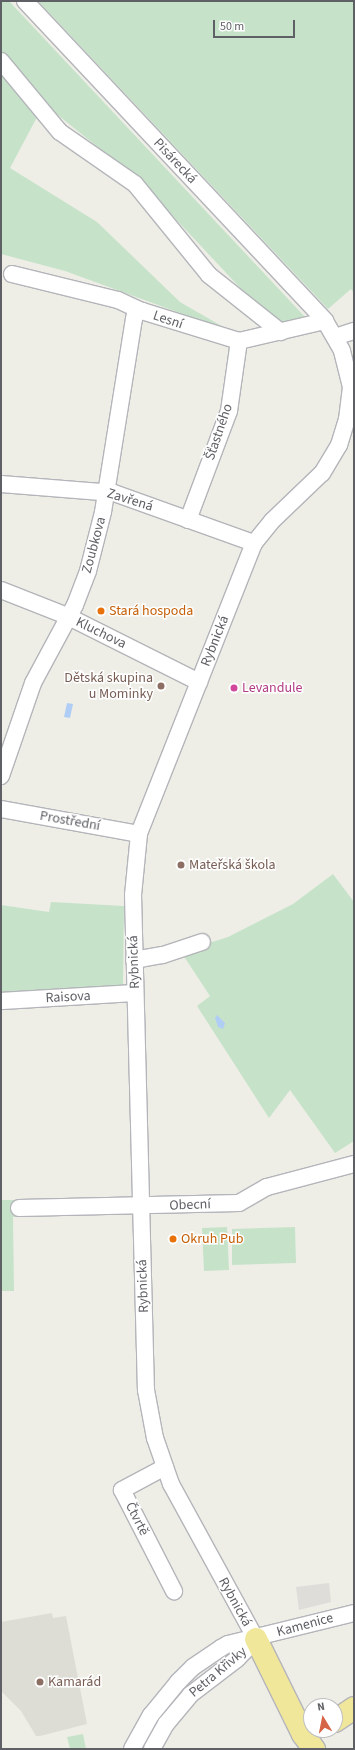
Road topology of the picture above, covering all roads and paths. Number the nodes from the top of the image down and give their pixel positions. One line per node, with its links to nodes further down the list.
1 (26, 1): 5 (street, Pisárecká)
2 (1, 61): 7 (street)
3 (12, 274): 4 (street, Lesní)
4 (142, 311): 9 (street, Lesní); 11 (street, Zoubkova)
5 (325, 321): 7 (street, Lesní); 8 (street, Rybnická)
6 (354, 331): 8 (street)
7 (281, 332): 9 (street, Lesní)
8 (335, 337): 13 (street, Rybnická)
9 (239, 341): 12 (street, Šťastného)
10 (1, 484): 11 (street, Zavřená)
11 (107, 492): 12 (street, Zavřená); 15 (street, Zoubkova)
12 (188, 520): 13 (street, Zavřená)
13 (254, 544): 16 (street, Rybnická)
14 (1, 590): 15 (street, Kluchova)
15 (67, 616): 16 (street, Kluchova); 17 (street, Zoubkova)
16 (198, 682): 19 (street, Rybnická)
17 (2, 770)
18 (1, 808): 19 (street, Prostřední)
19 (139, 834): 21 (street, Rybnická)
20 (202, 942): 21 (street)
21 (134, 960): 22 (street, Rybnická)
22 (135, 993): 23 (street, Raisova); 25 (street, Rybnická)
23 (1, 1001)
24 (354, 1164): 25 (street, Obecní)
25 (141, 1206): 26 (street, Obecní); 27 (street, Rybnická)
26 (19, 1208)
27 (165, 1467): 28 (street, Čtvrtě); 30 (street, Rybnická)
28 (174, 1591)
29 (352, 1613): 30 (street, Kamenice)
30 (256, 1639): 31 (highway); 35 (street, Petra Křivky); 36 (street, Petra Křivky)
31 (288, 1699): 33 (highway); 37 (highway)
32 (354, 1708): 34 (highway)
33 (303, 1711)
34 (343, 1716)
35 (132, 1749)
36 (152, 1749)
37 (314, 1749)

